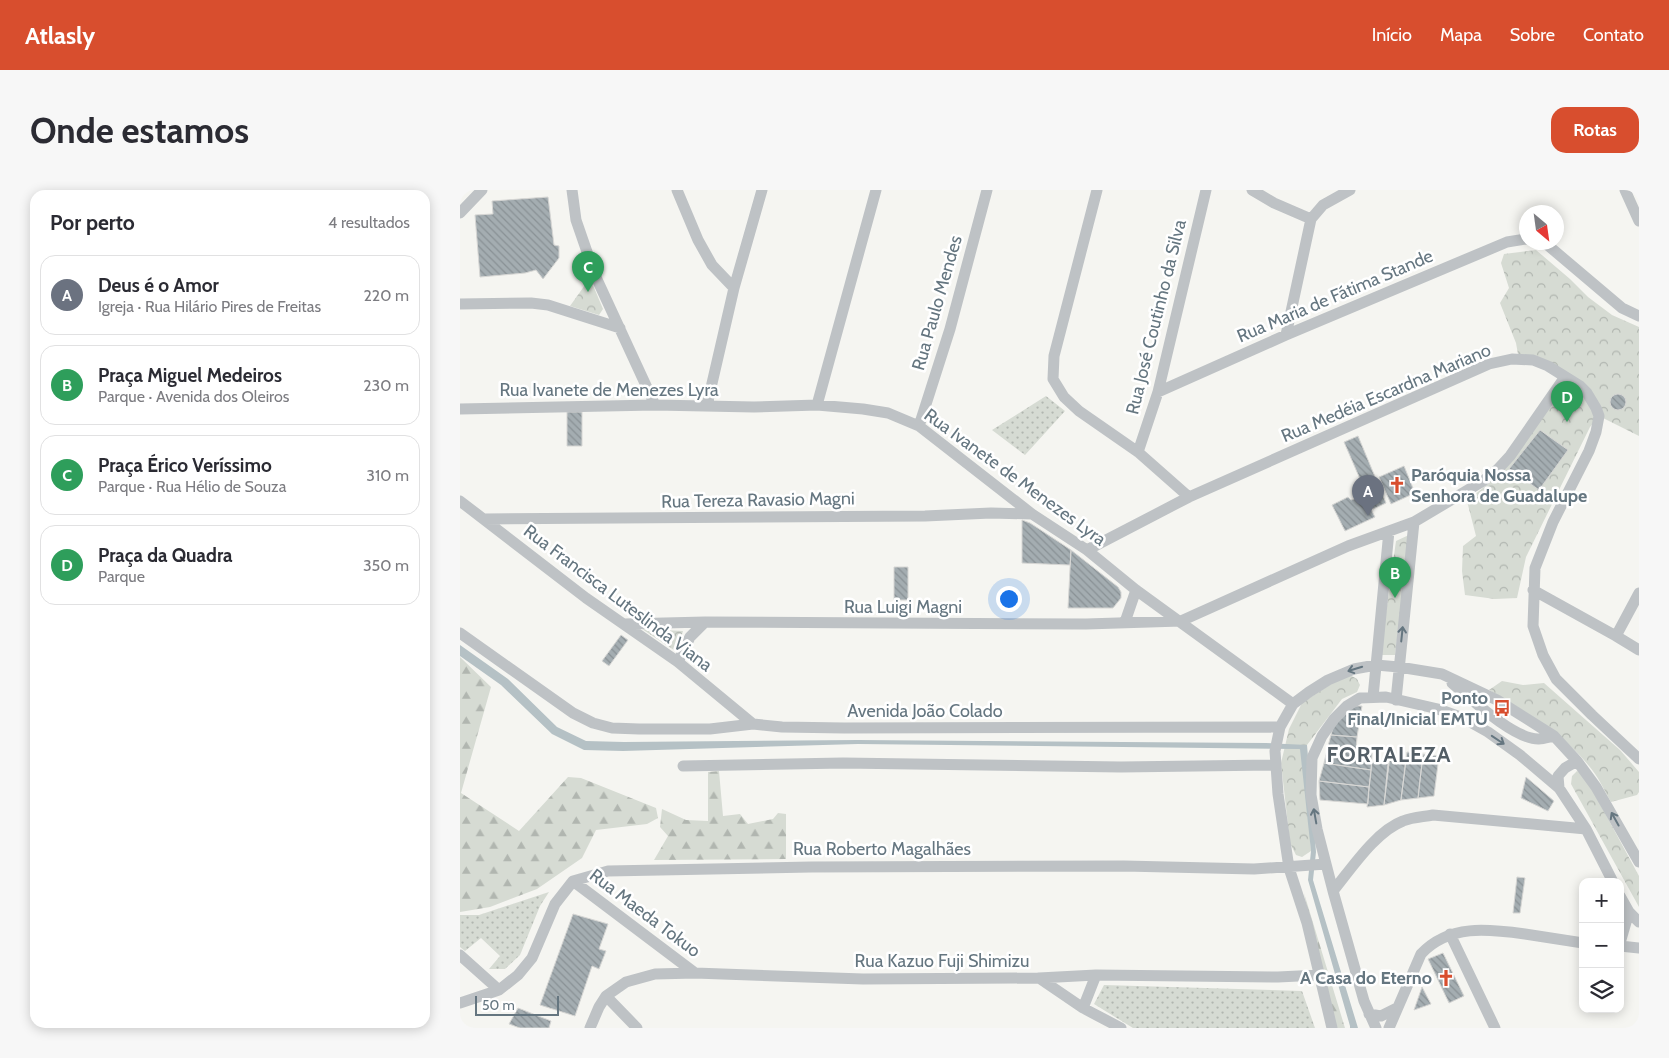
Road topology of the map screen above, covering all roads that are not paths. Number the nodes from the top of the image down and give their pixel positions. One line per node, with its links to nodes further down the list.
1 (482, 190): 12 (street)
2 (572, 190): 20 (street)
3 (678, 190): 17 (street)
4 (762, 190): 17 (street)
5 (876, 190): 25 (street)
6 (987, 190): 28 (street, Rua Paulo Mendes)
7 (1097, 190): 29 (street)
8 (1206, 190): 23 (street, Rua José Coutinho da Silva)
9 (1252, 190): 13 (street)
10 (1350, 190): 13 (street)
11 (1625, 190): 14 (street)
12 (460, 213)
13 (1310, 219): 21 (street)
14 (1639, 221)
15 (1519, 240): 21 (street, Rua Maria de Fátima Stande)
16 (1553, 250): 19 (street)
17 (734, 288): 26 (street)
18 (460, 304): 20 (street)
19 (1639, 316)
20 (620, 328): 24 (street)
21 (1286, 335): 23 (street, Rua Maria de Fátima Stande)
22 (1565, 377): 30 (street, Rua Medéia Escardna Mariano); 34 (street); 38 (street, Rua Medéia Escardna Mariano)
23 (1158, 392): 29 (street, Rua José Coutinho da Silva)
24 (655, 405): 26 (street, Rua Ivanete de Menezes Lyra); 27 (street, Rua Ivanete de Menezes Lyra)
25 (817, 405): 26 (street, Rua Ivanete de Menezes Lyra); 28 (street, Rua Ivanete de Menezes Lyra)
26 (708, 406)
27 (460, 409)
28 (919, 426): 32 (street, Rua Ivanete de Menezes Lyra)
29 (1138, 452): 30 (street)
30 (1189, 497): 36 (street, Rua Medéia Escardna Mariano)
31 (460, 501): 33 (street, Rua Francisca Luteslinda Viana)
32 (1032, 514): 33 (street, Rua Tereza Ravasio Magni); 36 (street, Rua Ivanete de Menezes Lyra)
33 (484, 519): 43 (street, Rua Francisca Luteslinda Viana)
34 (1414, 522): 35 (street); 49 (street, one-way to 34)
35 (1389, 531): 40 (street); 48 (street)
36 (1087, 550): 37 (street, Rua Ivanete de Menezes Lyra)
37 (1136, 590): 40 (street, Rua Ivanete de Menezes Lyra); 42 (street)
38 (1533, 590): 45 (street); 57 (street, Rua Medéia Escardna Mariano)
39 (1639, 593): 45 (street)
40 (1181, 621): 42 (street, Rua Luigi Magni); 53 (street, Rua Ivanete de Menezes Lyra)
41 (705, 622): 42 (street, Rua Luigi Magni); 43 (street, Rua Luigi Magni); 47 (street)
42 (1125, 622)
43 (624, 624): 47 (street, Rua Francisca Luteslinda Viana)
44 (460, 633): 54 (street, Avenida João Colado)
45 (1616, 636): 46 (street)
46 (1639, 650)
47 (678, 662): 54 (street, Rua Francisca Luteslinda Viana)
48 (1376, 664): 49 (street); 51 (street); 53 (street, one-way to 53)
49 (1398, 667): 50 (street); 52 (street)
50 (1442, 674): 56 (street); 56 (street)
51 (1373, 696): 52 (street); 64 (street, one-way to 51)
52 (1396, 700): 61 (street, one-way to 61)
53 (1293, 704): 55 (street)
54 (753, 724): 55 (street, Avenida João Colado)
55 (1280, 727): 59 (street)
56 (1554, 736): 58 (street)
57 (1639, 759)
58 (1577, 761): 61 (street); 63 (street, one-way to 58)
59 (1275, 765): 60 (street); 65 (street)
60 (682, 766)
61 (1559, 788): 62 (street)
62 (1586, 829): 66 (street); 68 (street)
63 (1639, 862)
64 (1326, 864): 65 (street, Rua Roberto Magalhães); 68 (street)
65 (1289, 868): 67 (street, Rua Roberto Magalhães); 80 (street)
66 (1611, 878)
67 (573, 881): 78 (street, Rua Maeda Tokuo); 82 (street)
68 (1332, 891): 87 (street)
69 (1624, 903): 70 (street)
70 (1629, 912): 71 (street); 72 (street)
71 (1639, 922)
72 (1624, 930)
73 (1450, 934): 74 (street); 86 (street); 94 (street)
74 (1579, 941)
75 (1624, 945): 76 (street)
76 (1639, 948)
77 (460, 955): 82 (street)
78 (695, 973): 81 (street, Rua Kazuo Fuji Shimizu); 83 (street, Rua Kazuo Fuji Shimizu)
79 (1096, 975): 80 (street, Rua Kazuo Fuji Shimizu); 81 (street, Rua Kazuo Fuji Shimizu); 85 (street)
80 (1319, 976): 91 (street)
81 (1039, 978): 85 (street)
82 (499, 990): 84 (street)
83 (606, 996): 88 (street, Rua Kazuo Fuji Shimizu); 89 (street)
84 (460, 1003)
85 (1084, 1008): 90 (street)
86 (1397, 1008): 87 (street); 93 (street)
87 (1369, 1014): 92 (street)
88 (590, 1028)
89 (637, 1028)
90 (1121, 1028)
91 (1332, 1028)
92 (1376, 1028)
93 (1388, 1028)
94 (1495, 1028)

